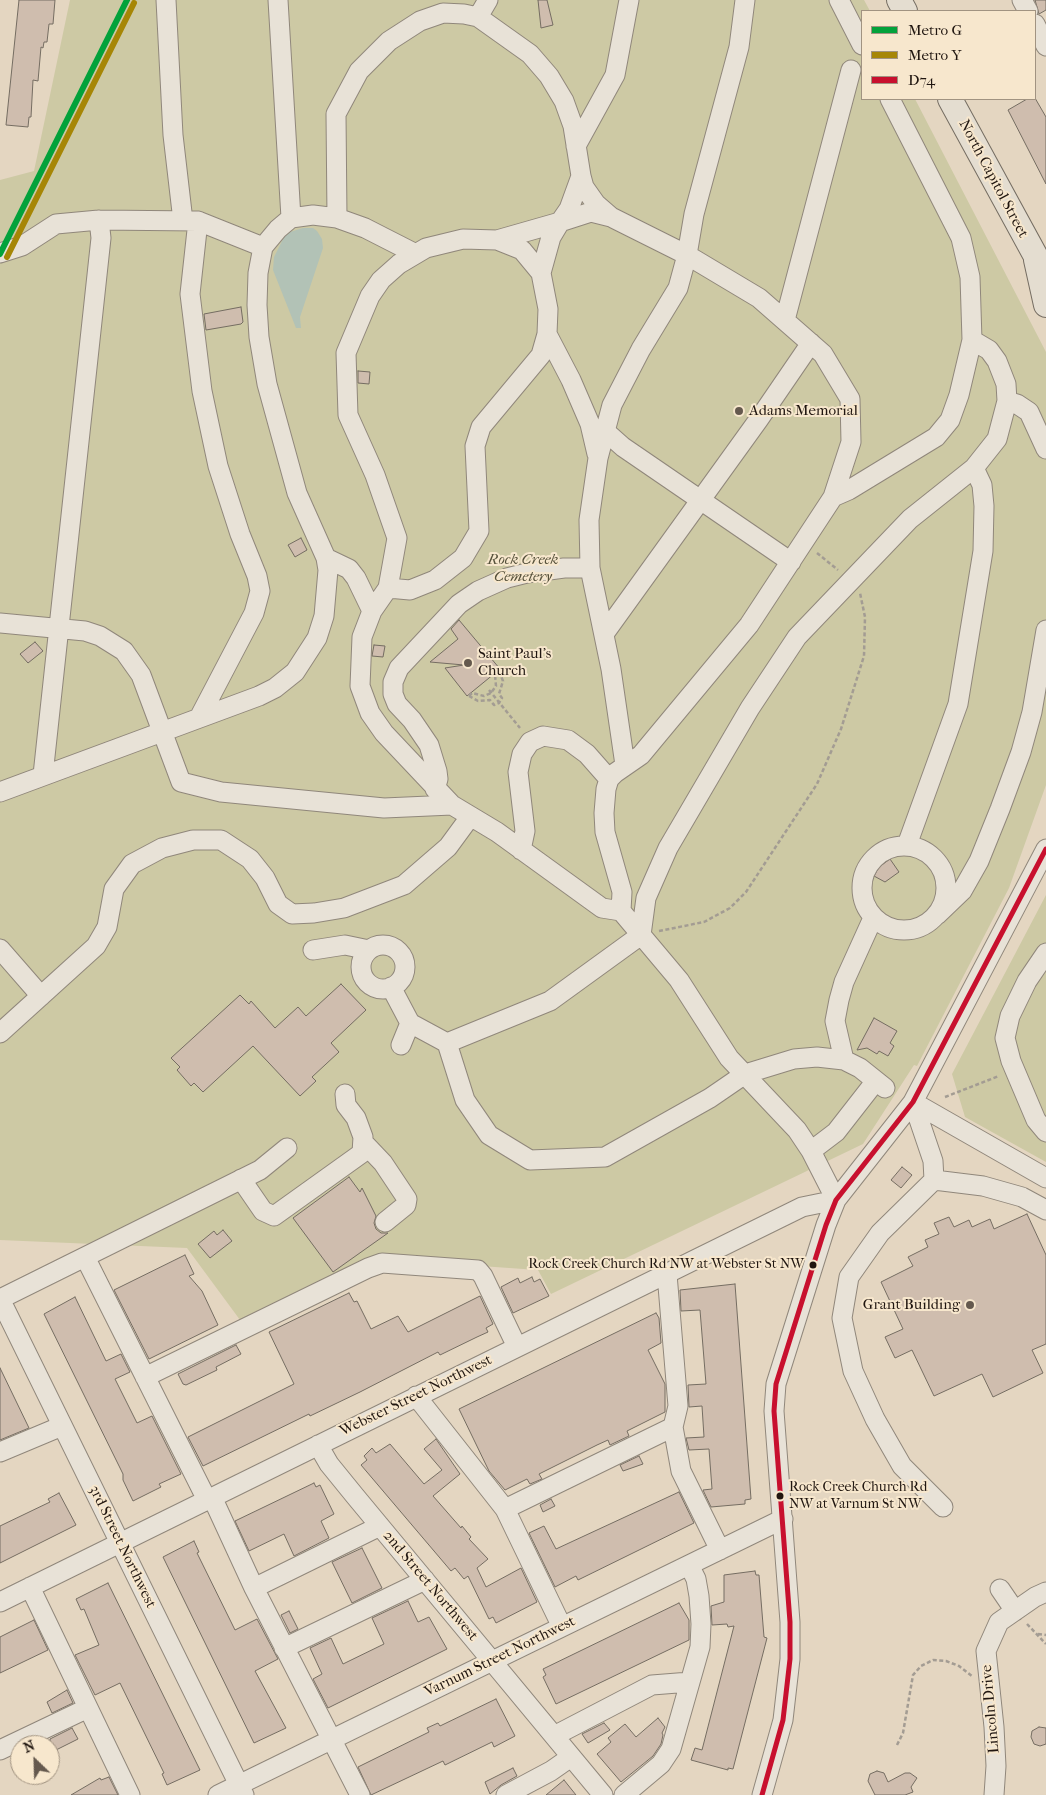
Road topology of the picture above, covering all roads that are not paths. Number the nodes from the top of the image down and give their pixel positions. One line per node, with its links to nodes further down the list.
1 (166, 0): 21 (street)
2 (278, 0): 18 (street)
3 (488, 0): 8 (street)
4 (629, 0): 15 (street)
5 (745, 0): 27 (street)
6 (839, 0): 10 (street)
7 (442, 7): 8 (street); 19 (street)
8 (478, 17): 15 (street)
9 (1036, 26): 11 (street)
10 (861, 43)
11 (1046, 46)
12 (851, 70): 31 (street)
13 (891, 100): 33 (street)
14 (953, 100): 29 (main road, North Capitol Street)
15 (576, 146): 16 (street)
16 (581, 176): 17 (street); 22 (street)
17 (611, 217): 22 (street); 27 (street)
18 (290, 218): 19 (street); 24 (street)
19 (337, 218): 26 (street)
20 (99, 220): 21 (street); 25 (street); 48 (street)
21 (191, 221): 24 (street); 51 (street)
22 (560, 222): 23 (street); 28 (street)
23 (497, 240): 26 (street); 28 (street)
24 (263, 247): 42 (street)
25 (0, 253)
26 (416, 254): 45 (street)
27 (687, 255): 31 (street); 36 (street)
28 (541, 273): 32 (street)
29 (1042, 274): 30 (main road, North Capitol Street)
30 (1046, 305)
31 (784, 320): 34 (street)
32 (547, 334): 38 (street); 45 (street)
33 (972, 340): 35 (street); 40 (street)
34 (811, 343): 40 (street); 41 (street)
35 (1007, 401): 37 (street); 39 (street)
36 (605, 431): 38 (street); 41 (street)
37 (1046, 449)
38 (598, 458): 44 (street)
39 (974, 468): 60 (street); 66 (street)
40 (834, 497): 43 (street)
41 (700, 500): 43 (street); 50 (street)
42 (326, 558): 46 (street); 51 (street)
43 (791, 562): 53 (street)
44 (590, 568): 50 (street); 56 (street)
45 (388, 588): 46 (street)
46 (372, 611): 56 (street)
47 (0, 623): 48 (street)
48 (59, 629): 52 (street); 54 (street)
49 (1046, 630): 64 (street)
50 (604, 634): 53 (street)
51 (199, 718): 52 (street)
52 (163, 732): 54 (street); 58 (street)
53 (625, 766): 55 (street)
54 (44, 776): 57 (street)
55 (610, 779): 61 (street); 63 (street)
56 (435, 789): 58 (street)
57 (0, 792)
58 (452, 805): 59 (street)
59 (470, 817): 61 (street); 72 (street)
60 (907, 846): 64 (street); 65 (street)
61 (521, 850): 63 (street)
62 (1046, 850): 80 (street)
63 (621, 911): 66 (street)
64 (937, 914): 65 (street)
65 (873, 918): 77 (street)
66 (641, 935): 75 (street); 78 (street)
67 (0, 949): 72 (street)
68 (313, 950): 69 (street)
69 (369, 950): 71 (street); 71 (street)
70 (1046, 953): 81 (street)
71 (391, 987): 73 (street)
72 (41, 996): 74 (street)
73 (410, 1023): 75 (street); 76 (street)
74 (0, 1034)
75 (447, 1043): 78 (street)
76 (401, 1045)
77 (844, 1060): 78 (street); 84 (street)
78 (745, 1074): 84 (street)
79 (344, 1095): 82 (street)
80 (913, 1102): 85 (street); 87 (street); 88 (street)
81 (1046, 1132)
82 (363, 1142): 86 (street); 90 (street)
83 (287, 1148): 86 (street)
84 (811, 1151): 88 (street)
85 (1046, 1178)
86 (241, 1179): 91 (street)
87 (934, 1180): 89 (street); 102 (street)
88 (836, 1200): 92 (street, Webster Street Northwest); 104 (street)
89 (1046, 1210)
90 (385, 1222)
91 (85, 1257): 93 (street); 95 (street)
92 (667, 1274): 94 (street, Webster Street Northwest); 98 (street)
93 (0, 1299): 97 (street, 3rd Street Northwest)
94 (517, 1347): 95 (street); 96 (street, Webster Street Northwest)
95 (145, 1377): 101 (street)
96 (416, 1396): 99 (street, Webster Street Northwest); 103 (street)
97 (62, 1426): 100 (street); 106 (street, 3rd Street Northwest)
98 (673, 1427): 103 (street); 107 (street)
99 (318, 1445): 101 (street, Webster Street Northwest); 105 (street, 2nd Street Northwest)
100 (0, 1452)
101 (209, 1498): 106 (street, Webster Street Northwest); 111 (street)
102 (943, 1507)
103 (505, 1509): 116 (street)
104 (783, 1519): 107 (street, Varnum Street Northwest); 132 (street)
105 (380, 1526): 109 (street, 2nd Street Northwest); 111 (street)
106 (119, 1543): 110 (street, Webster Street Northwest); 125 (street, 3rd Street Northwest)
107 (720, 1550): 108 (street, Varnum Street Northwest)
108 (689, 1565): 116 (street, Varnum Street Northwest); 119 (street)
109 (425, 1580): 117 (street); 118 (street, 2nd Street Northwest)
110 (30, 1587): 114 (street, Webster Street Northwest); 120 (street)
111 (254, 1588): 117 (street)
112 (1000, 1589): 115 (street)
113 (1046, 1592): 115 (street, Lincoln Drive)
114 (0, 1602)
115 (1020, 1616): 133 (street, Lincoln Drive)
116 (562, 1627): 118 (street, Varnum Street Northwest)
117 (284, 1648): 122 (street)
118 (492, 1661): 121 (street, 2nd Street Northwest); 122 (street, Varnum Street Northwest)
119 (690, 1682): 121 (street); 131 (street)
120 (88, 1708): 123 (street); 126 (street)
121 (554, 1736): 124 (street, 2nd Street Northwest)
122 (331, 1740): 125 (street, Varnum Street Northwest); 128 (street)
123 (0, 1750)
124 (571, 1757): 129 (street); 130 (street, 2nd Street Northwest)
125 (242, 1790): 127 (street, Varnum Street Northwest)
126 (130, 1795)
127 (218, 1795)
128 (360, 1795)
129 (506, 1795)
130 (603, 1795)
131 (624, 1795)
132 (762, 1795)
133 (994, 1795)

